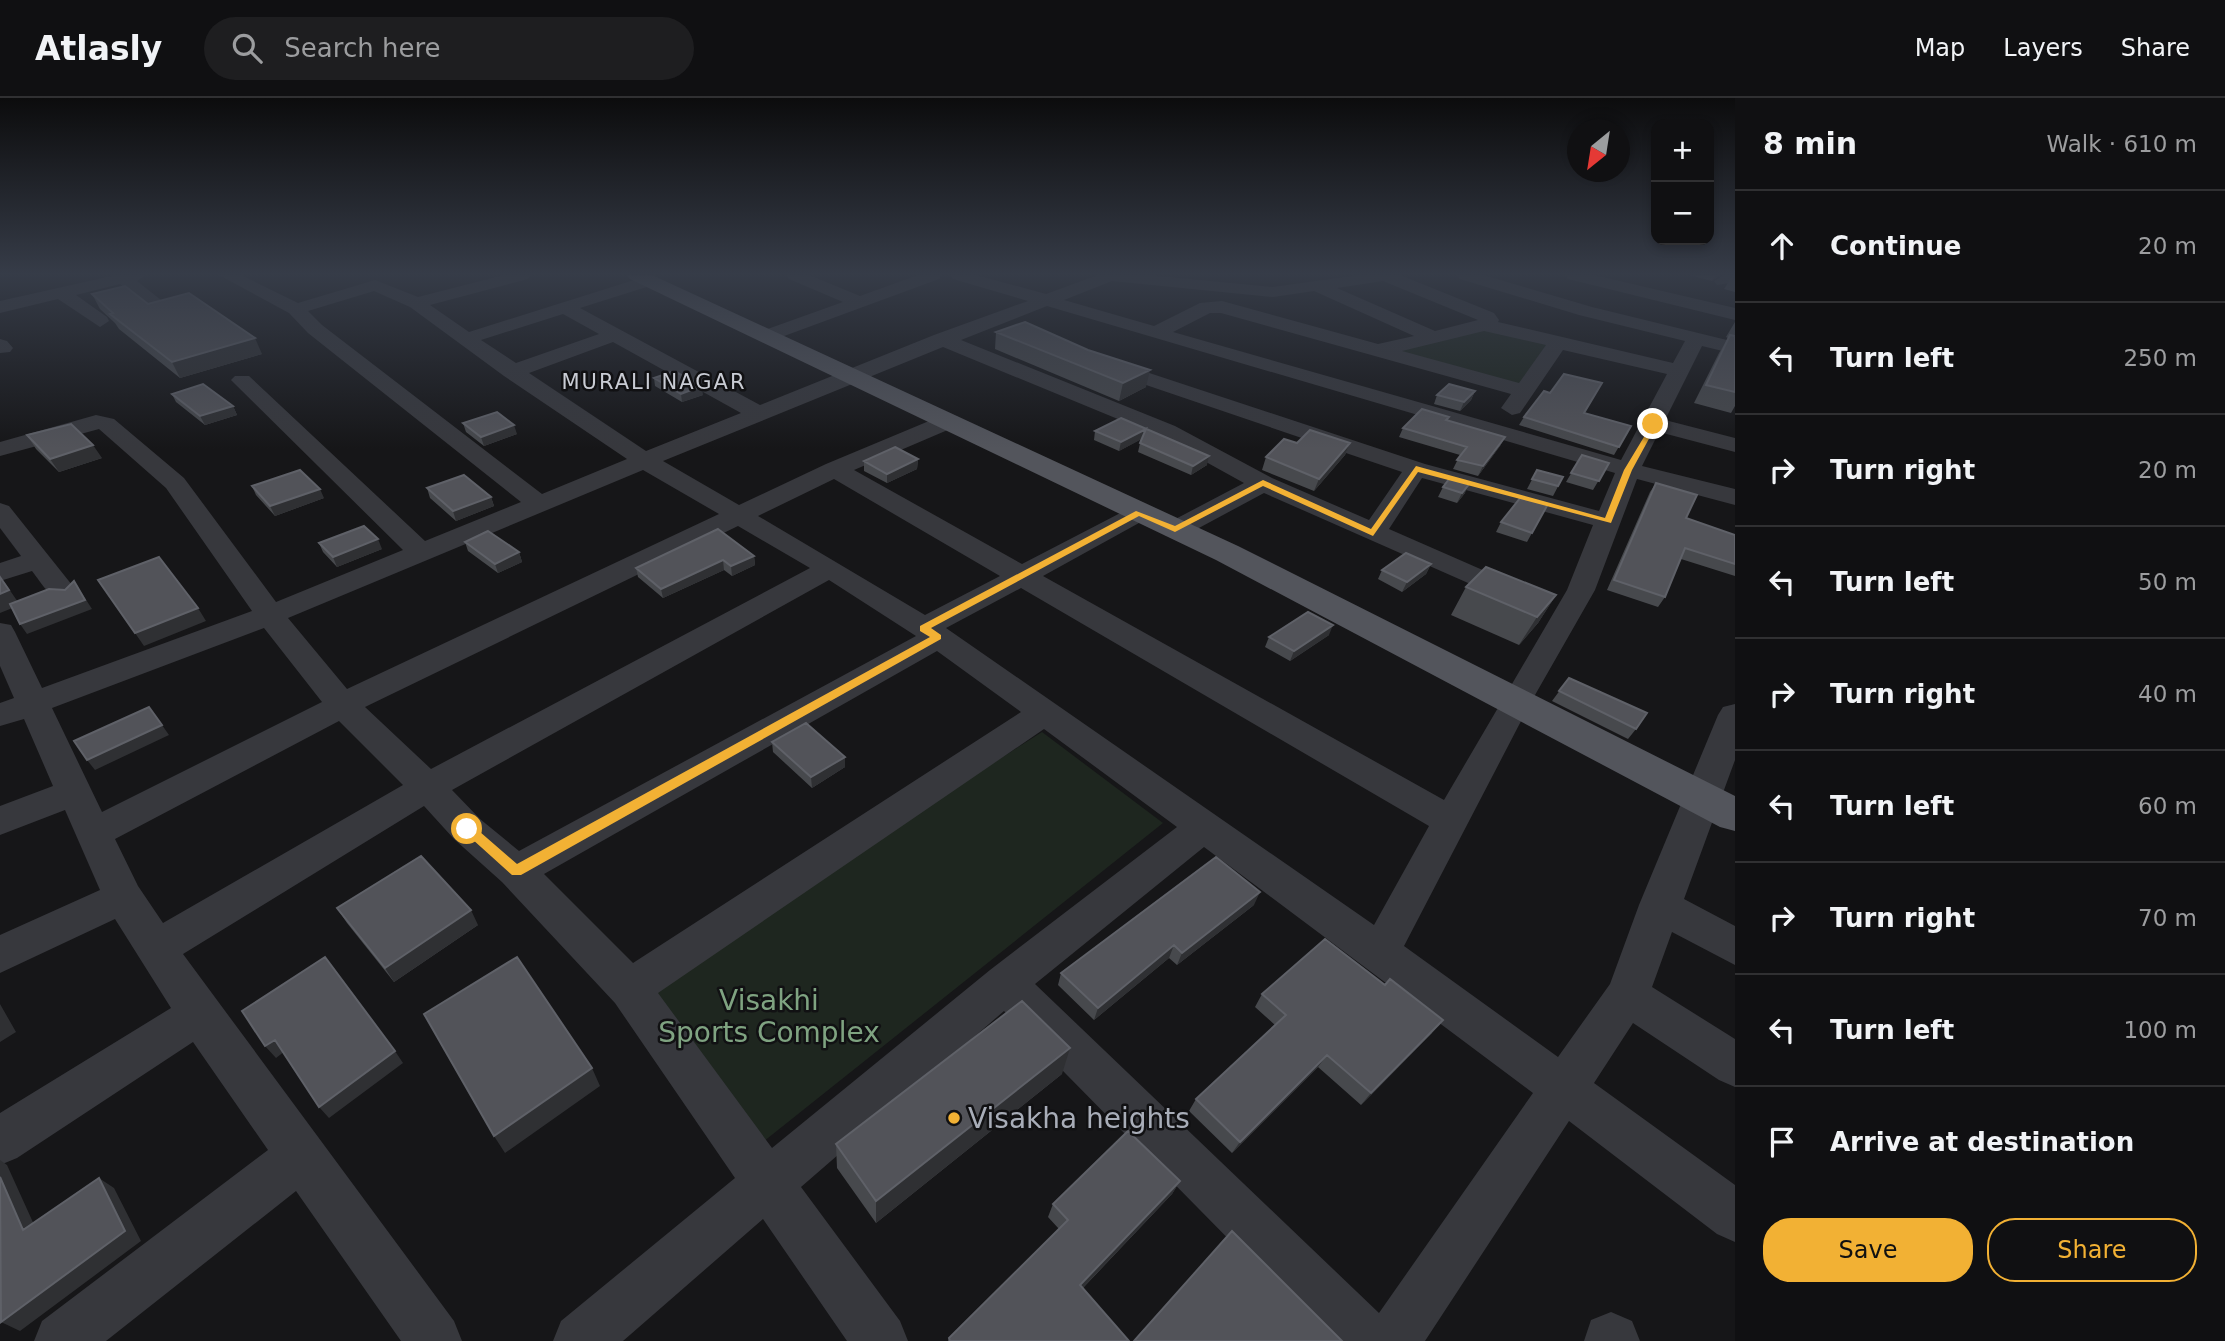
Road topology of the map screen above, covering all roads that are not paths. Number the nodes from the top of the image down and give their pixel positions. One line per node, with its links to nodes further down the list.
1 (320, 333): 40 (street)
2 (458, 333): 16 (street)
3 (484, 333): 16 (street)
4 (765, 333): 14 (main road)
5 (774, 333): 14 (street)
6 (957, 333): 17 (street)
7 (1160, 333): 31 (street)
8 (1315, 333): 21 (street)
9 (1424, 333): 15 (street)
10 (1450, 333): 15 (street)
11 (1517, 333): 19 (street)
12 (1674, 333): 18 (street)
13 (617, 334): 23 (street); 28 (street)
14 (769, 335): 25 (main road)
15 (1433, 337): 21 (street)
16 (466, 339): 23 (street)
17 (941, 339): 25 (street); 38 (street)
18 (1696, 339): 20 (street); 24 (street)
19 (1558, 343): 24 (street); 27 (street)
20 (1735, 348)
21 (1379, 350): 27 (street)
22 (1093, 360): 35 (street)
23 (511, 372): 34 (street)
24 (1680, 372): 30 (street)
25 (852, 375): 28 (street); 29 (main road)
26 (242, 380): 47 (street)
27 (1525, 391): 31 (street)
28 (761, 415): 34 (street)
29 (949, 421): 36 (street); 43 (main road)
30 (1653, 424): 32 (street); 37 (street)
31 (1494, 432): 37 (street)
32 (1735, 445)
33 (0, 449): 53 (street)
34 (645, 461): 40 (street); 42 (street)
35 (1416, 468): 44 (street); 46 (street)
36 (835, 469): 42 (street); 51 (street)
37 (1628, 470): 39 (street); 44 (street)
38 (1263, 483): 45 (street); 46 (street)
39 (1735, 497)
40 (540, 504): 47 (street)
41 (0, 511): 48 (street)
42 (737, 513): 49 (street); 58 (street)
43 (1139, 513): 45 (main road); 51 (street)
44 (1608, 522): 54 (street)
45 (1175, 530): 57 (main road)
46 (1373, 533): 54 (street)
47 (422, 553): 53 (street)
48 (37, 559): 50 (street); 52 (street)
49 (830, 568): 56 (street); 62 (street)
50 (0, 573)
51 (1022, 576): 56 (street); 66 (street)
52 (62, 591)
53 (271, 615): 58 (street); 59 (street)
54 (1565, 616): 57 (street)
55 (0, 632): 59 (street)
56 (931, 633): 60 (street); 69 (street)
57 (1515, 702): 64 (main road); 66 (street)
58 (342, 705): 62 (street); 68 (street)
59 (16, 709): 63 (street)
60 (1044, 713): 67 (street); 77 (street)
61 (1735, 715): 64 (street)
62 (428, 787): 69 (street); 73 (street)
63 (74, 792): 65 (street); 68 (street)
64 (1720, 808): 71 (street)
65 (0, 821)
66 (1450, 821): 74 (street)
67 (1204, 826): 74 (street); 76 (street)
68 (93, 832): 70 (street)
69 (516, 871): 77 (street)
70 (123, 897): 73 (street); 75 (street)
71 (1659, 905): 72 (street); 78 (street)
72 (1735, 947)
73 (157, 948): 79 (street)
74 (1380, 952): 81 (street)
75 (0, 955)
76 (1005, 983): 84 (street); 90 (street)
77 (630, 989): 84 (street)
78 (1627, 995): 80 (street); 81 (street)
79 (199, 1014): 82 (street); 83 (street)
80 (1735, 1065)
81 (1564, 1088): 85 (street); 91 (street)
82 (0, 1141)
83 (301, 1156): 86 (street); 87 (street)
84 (770, 1183): 88 (street); 89 (street)
85 (1735, 1216)
86 (62, 1341)
87 (434, 1341)
88 (582, 1341)
89 (880, 1341)
90 (1368, 1341)
91 (1392, 1341)

